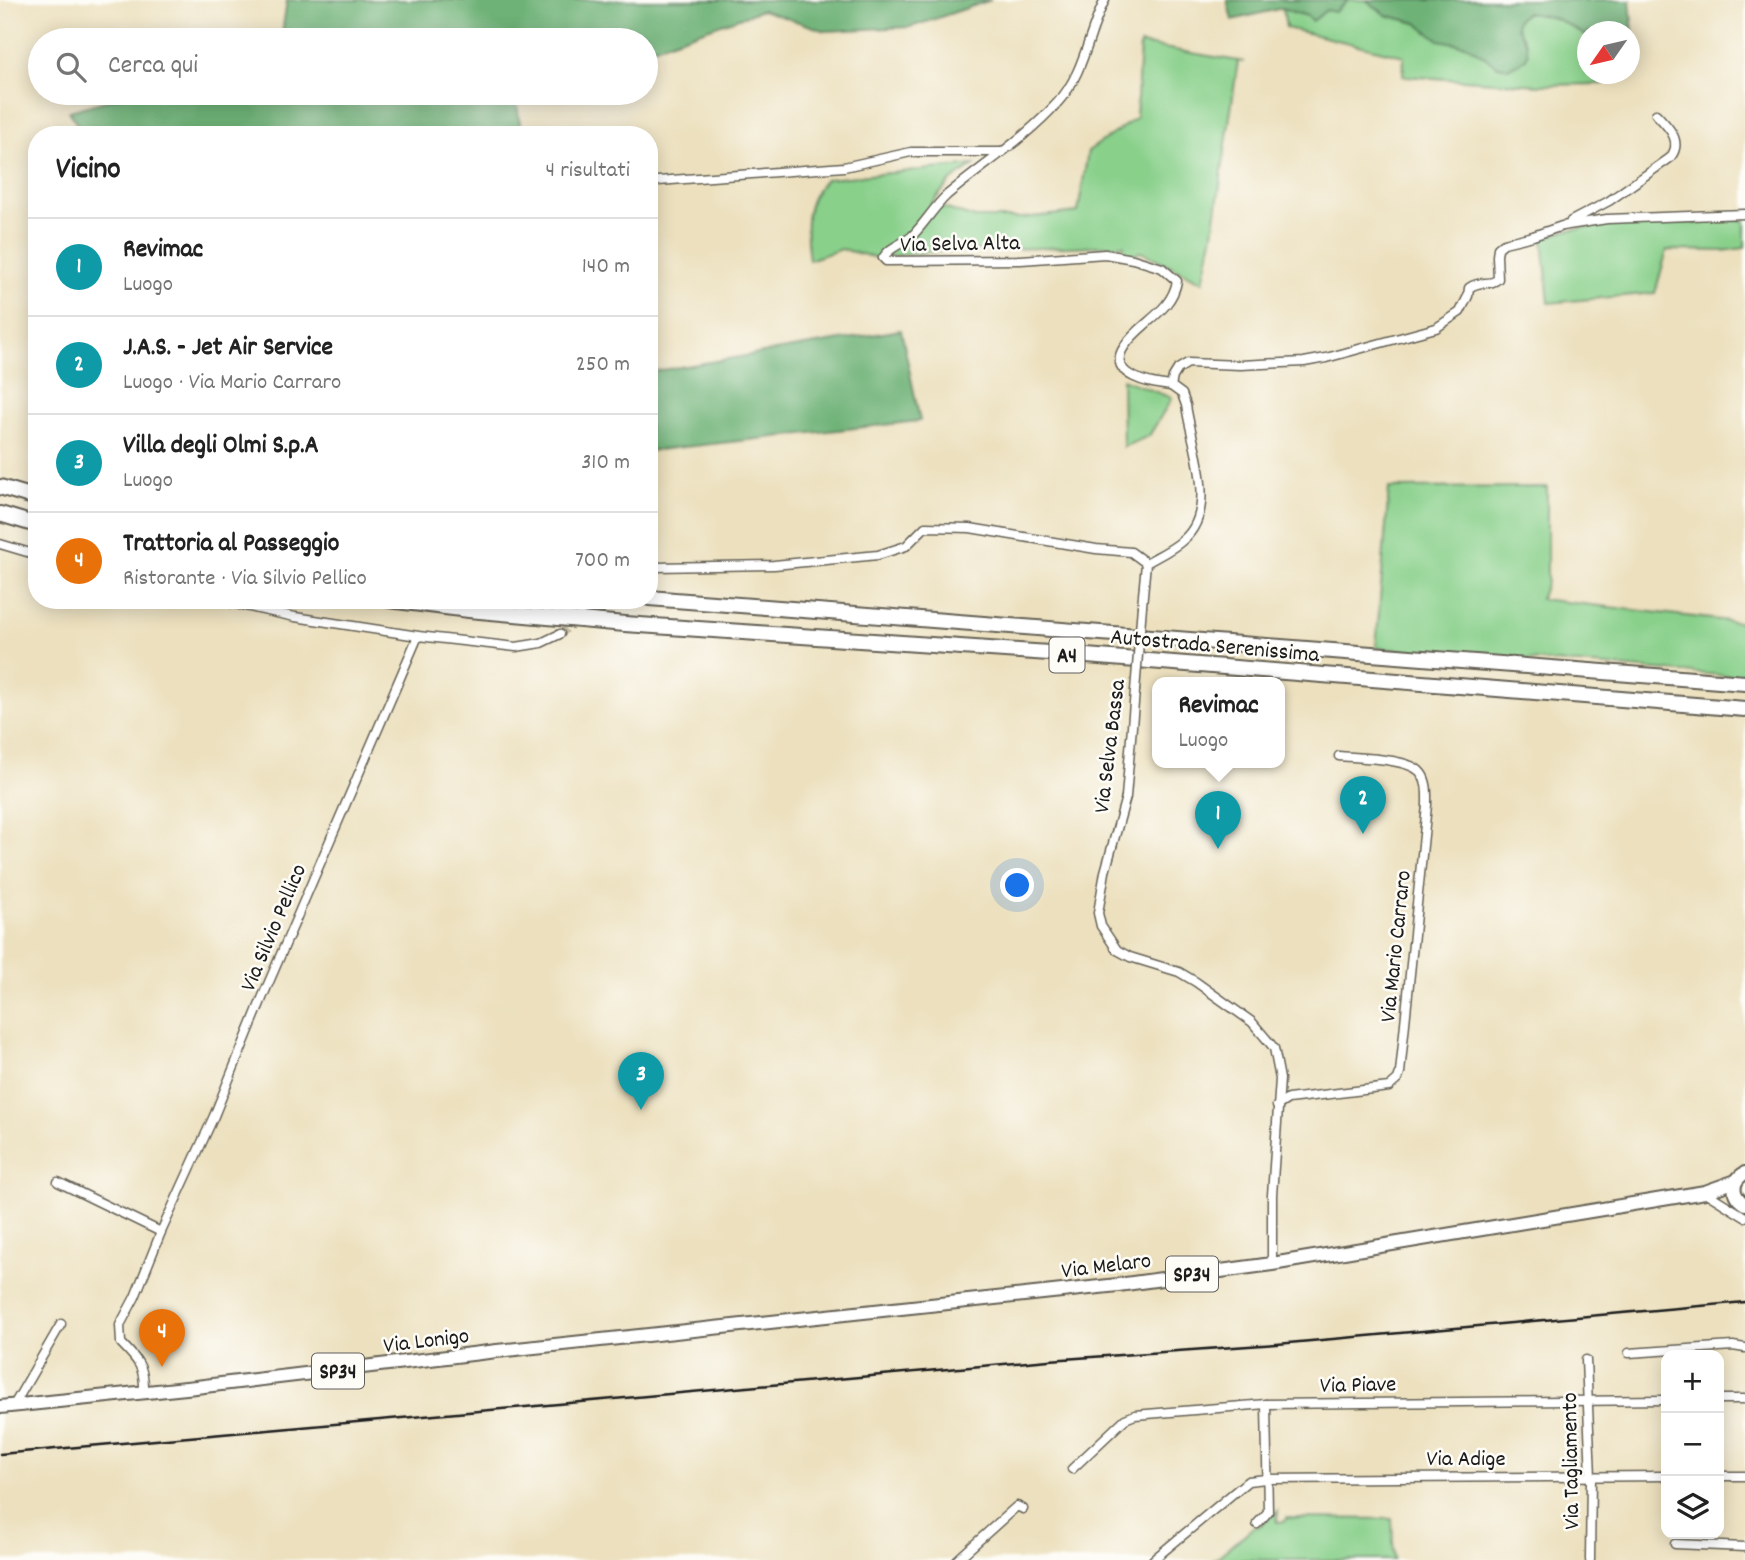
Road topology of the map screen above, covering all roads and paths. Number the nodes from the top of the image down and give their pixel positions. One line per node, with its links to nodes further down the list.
1 (1105, 0): 3 (street, Via Selva Alta)
2 (1656, 114): 6 (street)
3 (1001, 152): 4 (street); 7 (street, Via Selva Alta)
4 (658, 181)
5 (1745, 214): 6 (street)
6 (1562, 226): 7 (street)
7 (1171, 386): 14 (street)
8 (0, 487): 9 (highway)
9 (28, 495)
10 (0, 514): 11 (highway)
11 (28, 522)
12 (0, 544): 13 (street)
13 (28, 552)
14 (1146, 563): 15 (street); 24 (street, Via Selva Bassa, bridge)
15 (658, 567)
16 (658, 599): 21 (highway, Autostrada Serenissima / A4)
17 (258, 609): 20 (street)
18 (461, 609): 22 (highway, Autostrada Serenissima / A4)
19 (560, 634): 20 (street)
20 (418, 636): 30 (street, Via Silvio Pellico)
21 (1745, 682)
22 (1745, 709)
23 (1339, 756): 24 (street, Via Mario Carraro)
24 (1277, 1109): 31 (street, Via Selva Bassa)
25 (1743, 1175): 27 (main road, Via Melaro / SP34); 28 (main road, Via Melaro / SP34)
26 (58, 1182): 30 (street)
27 (1705, 1192): 28 (main road, Via Melaro / SP34); 29 (street); 31 (main road, Via Melaro / SP34)
28 (1743, 1203)
29 (1745, 1217)
30 (162, 1232): 37 (street, Via Silvio Pellico)
31 (1272, 1264): 33 (main road, Via Melaro / SP34)
32 (61, 1324): 43 (street)
33 (676, 1333): 37 (main road, Via Lonigo / SP34)
34 (1745, 1348): 35 (street)
35 (1629, 1353)
36 (1586, 1360): 40 (street, Via Tagliamento)
37 (144, 1393): 43 (main road, Via Lonigo / SP34)
38 (1724, 1399): 39 (street)
39 (1745, 1399)
40 (1588, 1400): 41 (street, Via Piave); 42 (street, Via Piave); 46 (street, Via Tagliamento)
41 (1661, 1400)
42 (1266, 1404): 45 (street, Via Piave); 50 (street)
43 (14, 1405): 44 (main road, Via Lonigo / SP34)
44 (0, 1407)
45 (1072, 1469)
46 (1591, 1476): 47 (street, Via Adige); 50 (street, Via Adige); 57 (street, Via Tagliamento)
47 (1661, 1476)
48 (1724, 1476): 49 (street)
49 (1745, 1476)
50 (1266, 1479): 52 (street); 56 (street)
51 (1023, 1509): 55 (street)
52 (1257, 1524)
53 (1675, 1544): 54 (street)
54 (1745, 1547)
55 (957, 1560)
56 (1153, 1560)
57 (1590, 1560)

